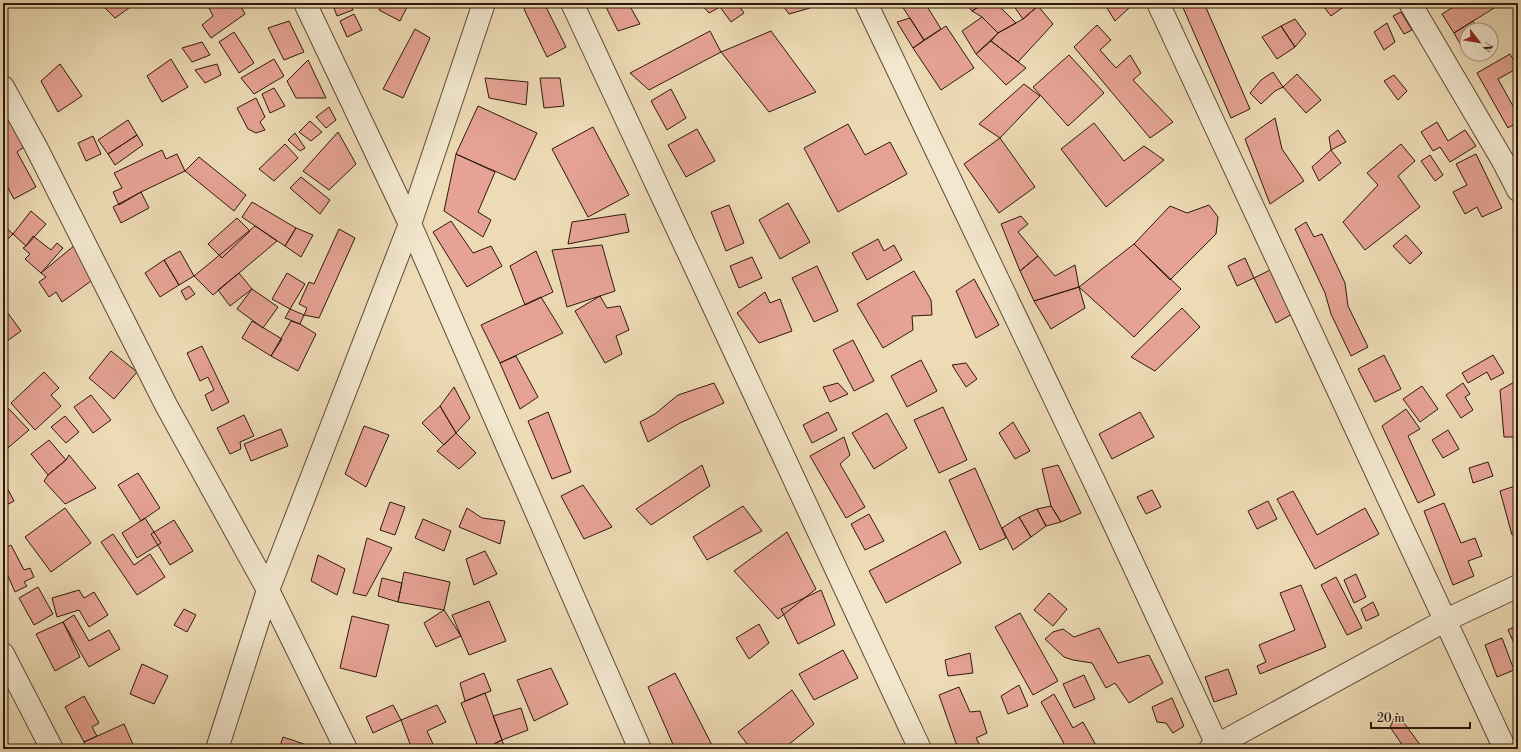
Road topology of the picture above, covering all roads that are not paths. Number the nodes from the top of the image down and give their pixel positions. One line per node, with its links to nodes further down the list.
1 (305, 3): 9 (street)
2 (484, 3): 9 (street)
3 (572, 3): 19 (street)
4 (1158, 3): 12 (street)
5 (1410, 3): 8 (street)
6 (874, 6): 14 (street)
7 (3, 87): 11 (street)
8 (1518, 190)
9 (410, 224): 11 (street); 18 (street)
10 (1518, 586): 12 (street)
11 (268, 590): 16 (street); 17 (street)
12 (1446, 620): 14 (street); 20 (street)
13 (3, 654): 15 (street)
14 (1216, 748)
15 (52, 749)
16 (217, 749)
17 (346, 749)
18 (640, 749)
19 (920, 749)
20 (1505, 749)

